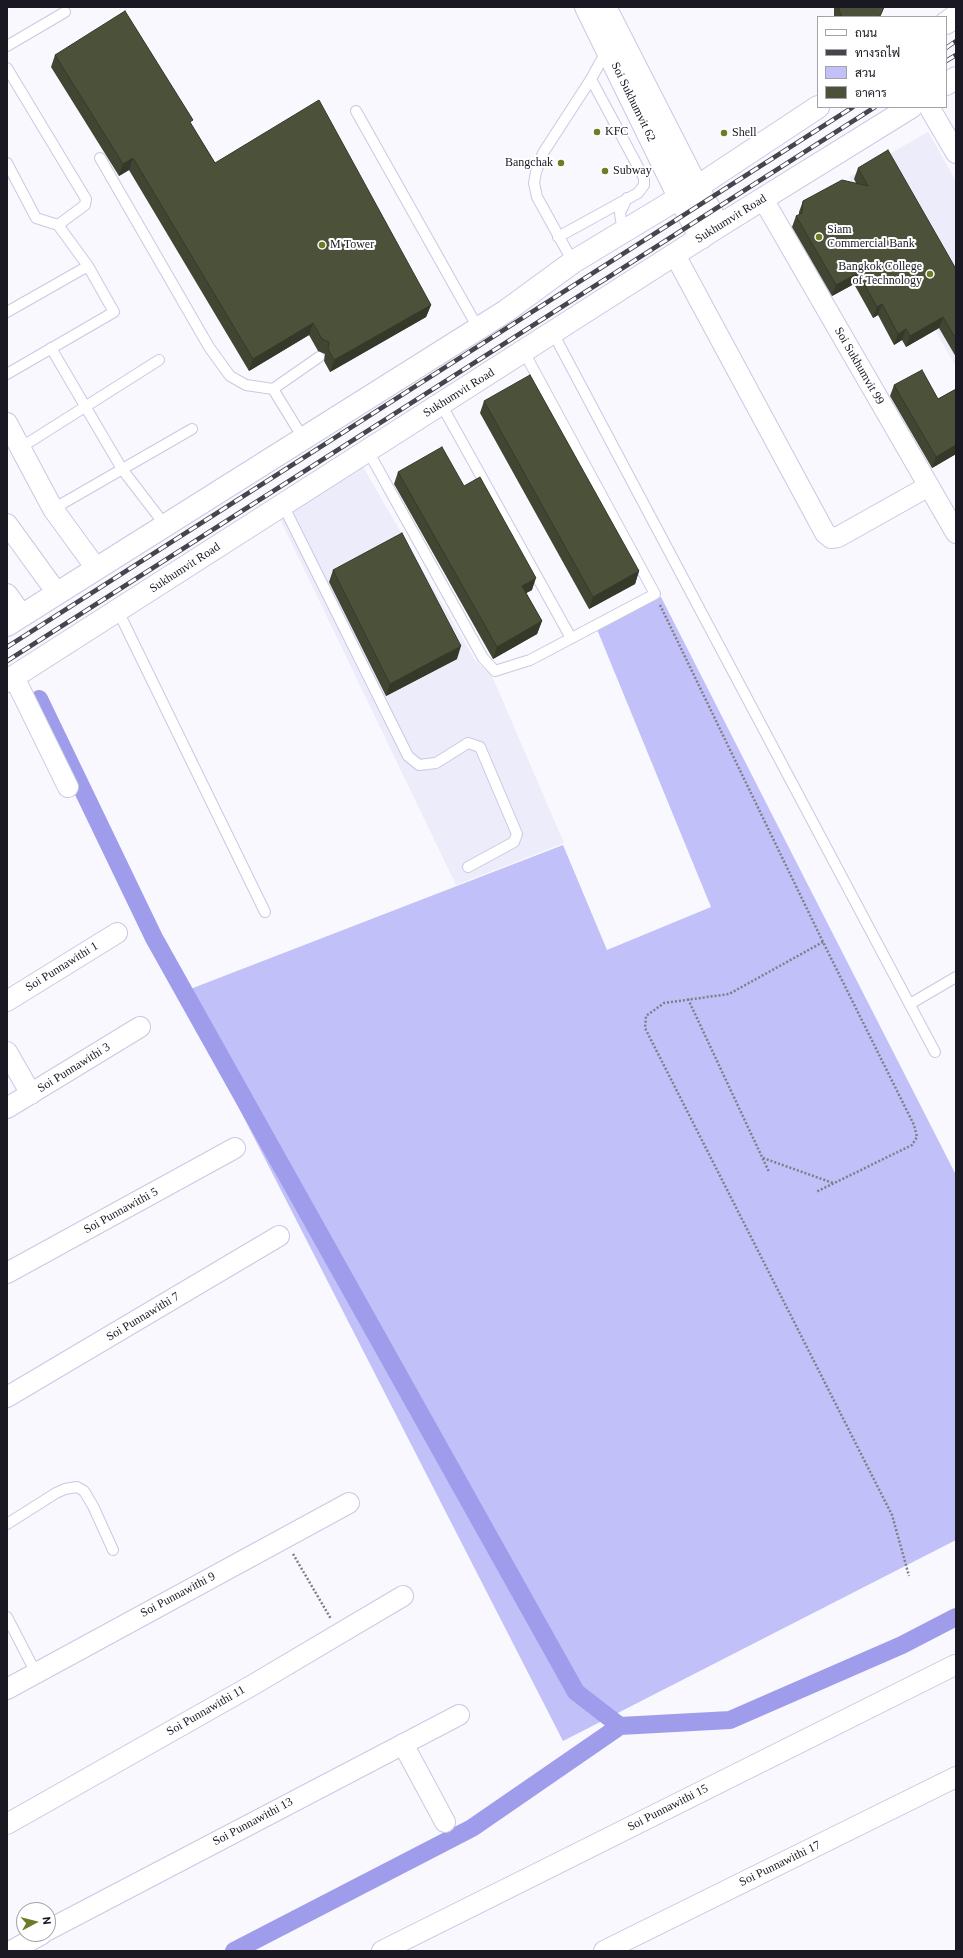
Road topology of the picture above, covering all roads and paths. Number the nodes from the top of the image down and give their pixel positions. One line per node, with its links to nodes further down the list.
1 (586, 7): 7 (main road, Soi Sukhumvit 62)
2 (605, 7): 19 (main road, Soi Sukhumvit 62)
3 (64, 12): 6 (lane)
4 (956, 16): 5 (main road)
5 (947, 22)
6 (7, 46)
7 (607, 49): 10 (lane); 20 (main road, Soi Sukhumvit 62)
8 (7, 68): 23 (lane)
9 (956, 78): 11 (main road)
10 (591, 79): 21 (lane); 26 (lane)
11 (947, 83)
12 (817, 108): 19 (main road)
13 (909, 108): 22 (main road, Sukhumvit Road)
14 (930, 108): 16 (street)
15 (356, 111): 32 (lane)
16 (956, 153)
17 (100, 158): 39 (lane)
18 (7, 163): 23 (lane)
19 (697, 187): 20 (main road); 24 (main road, Soi Sukhumvit 62)
20 (679, 197): 25 (main road); 27 (main road, Soi Sukhumvit 62)
21 (627, 198): 25 (lane); 26 (lane)
22 (762, 199): 24 (main road, Sukhumvit Road); 48 (street, Soi Sukhumvit 99)
23 (58, 225): 30 (lane)
24 (719, 226): 27 (main road, Sukhumvit Road)
25 (626, 230): 29 (main road)
26 (558, 236): 29 (lane)
27 (701, 238): 28 (main road, Sukhumvit Road)
28 (675, 255): 33 (main road, Sukhumvit Road); 48 (street)
29 (574, 262): 32 (main road)
30 (88, 266): 31 (lane); 34 (lane)
31 (7, 312)
32 (478, 328): 44 (main road)
33 (553, 333): 35 (main road, Sukhumvit Road); 70 (lane)
34 (51, 348): 38 (lane); 41 (lane)
35 (524, 352): 40 (main road, Sukhumvit Road); 57 (lane)
36 (319, 357): 39 (lane)
37 (158, 360): 41 (lane)
38 (7, 374)
39 (273, 389): 44 (lane)
40 (441, 404): 46 (main road, Sukhumvit Road); 60 (lane)
41 (85, 406): 45 (lane); 47 (lane)
42 (7, 423): 45 (street)
43 (192, 429): 47 (lane)
44 (303, 438): 52 (main road)
45 (20, 448): 50 (street)
46 (368, 451): 49 (main road, Sukhumvit Road); 60 (lane)
47 (122, 469): 50 (lane); 52 (lane)
48 (929, 486): 53 (street, Soi Sukhumvit 99)
49 (284, 505): 58 (main road, Sukhumvit Road); 63 (lane)
50 (53, 509): 54 (street)
51 (7, 524): 55 (street)
52 (165, 525): 54 (main road)
53 (956, 533)
54 (96, 568): 55 (main road)
55 (57, 593): 59 (main road)
56 (7, 594): 59 (street)
57 (655, 594): 60 (lane); 66 (path)
58 (118, 611): 61 (main road, Sukhumvit Road); 64 (lane)
59 (14, 620)
60 (571, 638)
61 (10, 679): 62 (street)
62 (68, 787)
63 (468, 867)
64 (265, 912)
65 (117, 933): 69 (street, Soi Punnawithi 1)
66 (823, 942): 68 (path); 79 (path)
67 (956, 977): 70 (lane)
68 (688, 998): 77 (path); 88 (path)
69 (7, 1001)
70 (910, 1004): 73 (lane)
71 (140, 1027): 74 (street, Soi Punnawithi 3)
72 (7, 1052): 74 (street)
73 (936, 1052)
74 (31, 1094): 75 (street, Soi Punnawithi 3)
75 (7, 1108)
76 (235, 1148): 82 (street, Soi Punnawithi 5)
77 (762, 1158): 78 (path); 79 (path)
78 (769, 1172)
79 (834, 1183): 80 (path)
80 (816, 1192)
81 (278, 1236): 83 (street, Soi Punnawithi 7)
82 (7, 1273)
83 (7, 1397)
84 (349, 1503): 86 (street, Soi Punnawithi 9)
85 (7, 1524): 87 (lane)
86 (284, 1538): 91 (path); 93 (street, Soi Punnawithi 9)
87 (113, 1550)
88 (909, 1576)
89 (403, 1596): 91 (street, Soi Punnawithi 11)
90 (7, 1617): 93 (lane)
91 (339, 1633): 99 (street, Soi Punnawithi 11)
92 (955, 1665): 103 (street, Soi Punnawithi 15)
93 (36, 1673): 94 (street, Soi Punnawithi 9)
94 (7, 1689)
95 (459, 1715): 96 (street, Soi Punnawithi 13)
96 (403, 1744): 98 (street); 100 (street, Soi Punnawithi 13)
97 (956, 1777): 104 (street, Soi Punnawithi 17)
98 (445, 1822)
99 (7, 1824)
100 (56, 1926)
101 (27, 1942): 102 (street)
102 (11, 1951)
103 (382, 1951)
104 (604, 1951)

